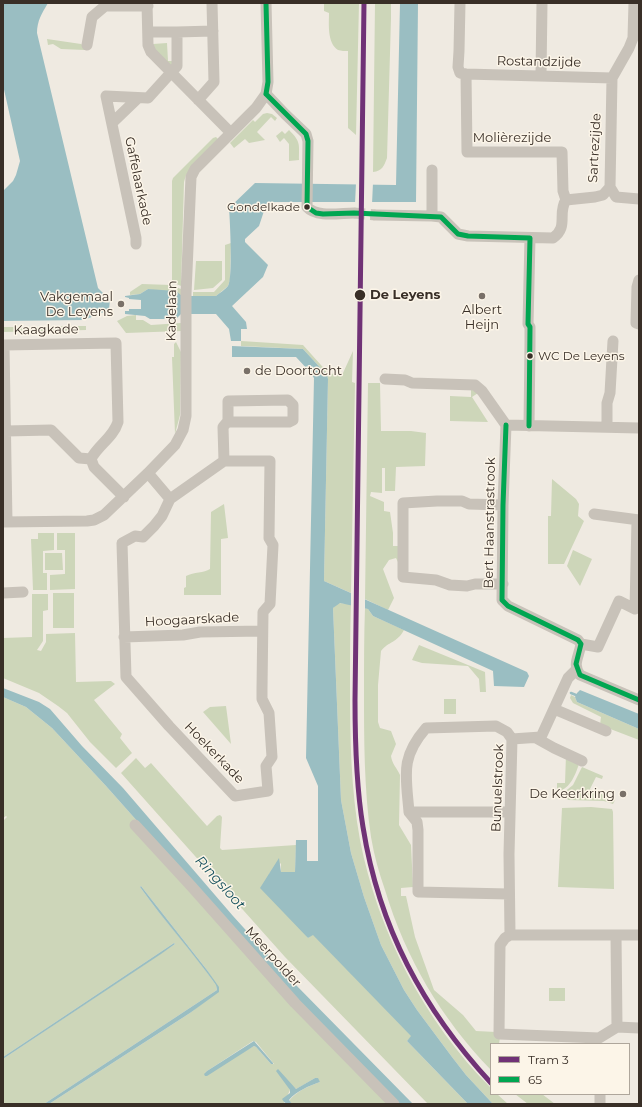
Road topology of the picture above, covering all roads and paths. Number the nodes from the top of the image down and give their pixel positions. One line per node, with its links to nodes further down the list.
1 (212, 3): 7 (street)
2 (266, 3): 16 (street)
3 (460, 3): 13 (street)
4 (542, 3): 14 (street)
5 (634, 3): 10 (street, Sartrezijde)
6 (148, 5): 8 (street); 11 (street)
7 (213, 31): 9 (street); 18 (street)
8 (148, 32): 9 (street); 12 (street)
9 (177, 32): 12 (street)
10 (636, 38): 15 (street, Sartrezijde)
11 (87, 45)
12 (171, 74): 17 (street, Gaffelaarkade); 18 (street)
13 (466, 74): 14 (street, Rostandzijde); 24 (street, Molièrezijde)
14 (541, 75): 15 (street, Rostandzijde)
15 (612, 78): 22 (street, Sartrezijde)
16 (266, 94): 20 (street, Kadelaan); 25 (street)
17 (138, 98): 19 (street, Gaffelaarkade); 19 (street, Gaffelaarkade)
18 (198, 100): 20 (street)
19 (112, 124): 29 (street, Gaffelaarkade)
20 (231, 133): 43 (street, Kadelaan)
21 (432, 170): 27 (street)
22 (610, 187): 23 (street); 24 (street, Sartrezijde)
23 (639, 199)
24 (566, 200): 28 (street)
25 (354, 213)
26 (374, 215): 27 (street)
27 (432, 216): 28 (street)
28 (530, 238): 36 (street)
29 (136, 244)
30 (639, 280): 31 (street)
31 (638, 323)
32 (613, 341): 37 (street)
33 (385, 379): 35 (street)
34 (228, 421): 34 (street); 41 (street)
35 (506, 426): 36 (street); 46 (street, Bert Haanstrastrook)
36 (529, 426): 37 (street)
37 (607, 427): 38 (street)
38 (639, 428)
39 (6, 431): 40 (street); 40 (street, Kaagkade); 42 (street, Kaagkade)
40 (91, 459): 44 (street)
41 (224, 461): 45 (street); 54 (street, Hoekerkade)
42 (5, 465): 49 (street, Kaagkade)
43 (148, 473): 44 (street, Kadelaan); 45 (street)
44 (124, 497): 49 (street, Kadelaan)
45 (170, 499): 55 (street, Hoekerkade)
46 (503, 505): 50 (street, Bert Haanstrastrook); 50 (street)
47 (594, 514): 48 (street)
48 (638, 520): 53 (street)
49 (5, 522)
50 (503, 584): 56 (street, Bert Haanstrastrook)
51 (24, 592): 52 (street)
52 (3, 593)
53 (637, 610): 56 (street)
54 (262, 631): 55 (street, Hoogaarskade); 55 (street, Hoekerkade)
55 (124, 637)
56 (581, 644): 57 (street)
57 (576, 670): 58 (street); 59 (street)
58 (639, 700)
59 (554, 709): 60 (street); 61 (street)
60 (606, 731)
61 (536, 738): 62 (street, Bunuelstrook); 63 (street)
62 (512, 739): 64 (street); 65 (street, Bunuelstrook)
63 (582, 761)
64 (409, 812): 65 (street); 67 (street)
65 (510, 812): 67 (street, Bunuelstrook)
66 (135, 825): 74 (street, Meerpolder)
67 (509, 894): 68 (street, Bunuelstrook)
68 (510, 935): 69 (street); 73 (street)
69 (616, 935): 70 (street); 71 (street)
70 (639, 935)
71 (617, 1027): 72 (street); 73 (street)
72 (639, 1028)
73 (599, 1041)
74 (394, 1104)

